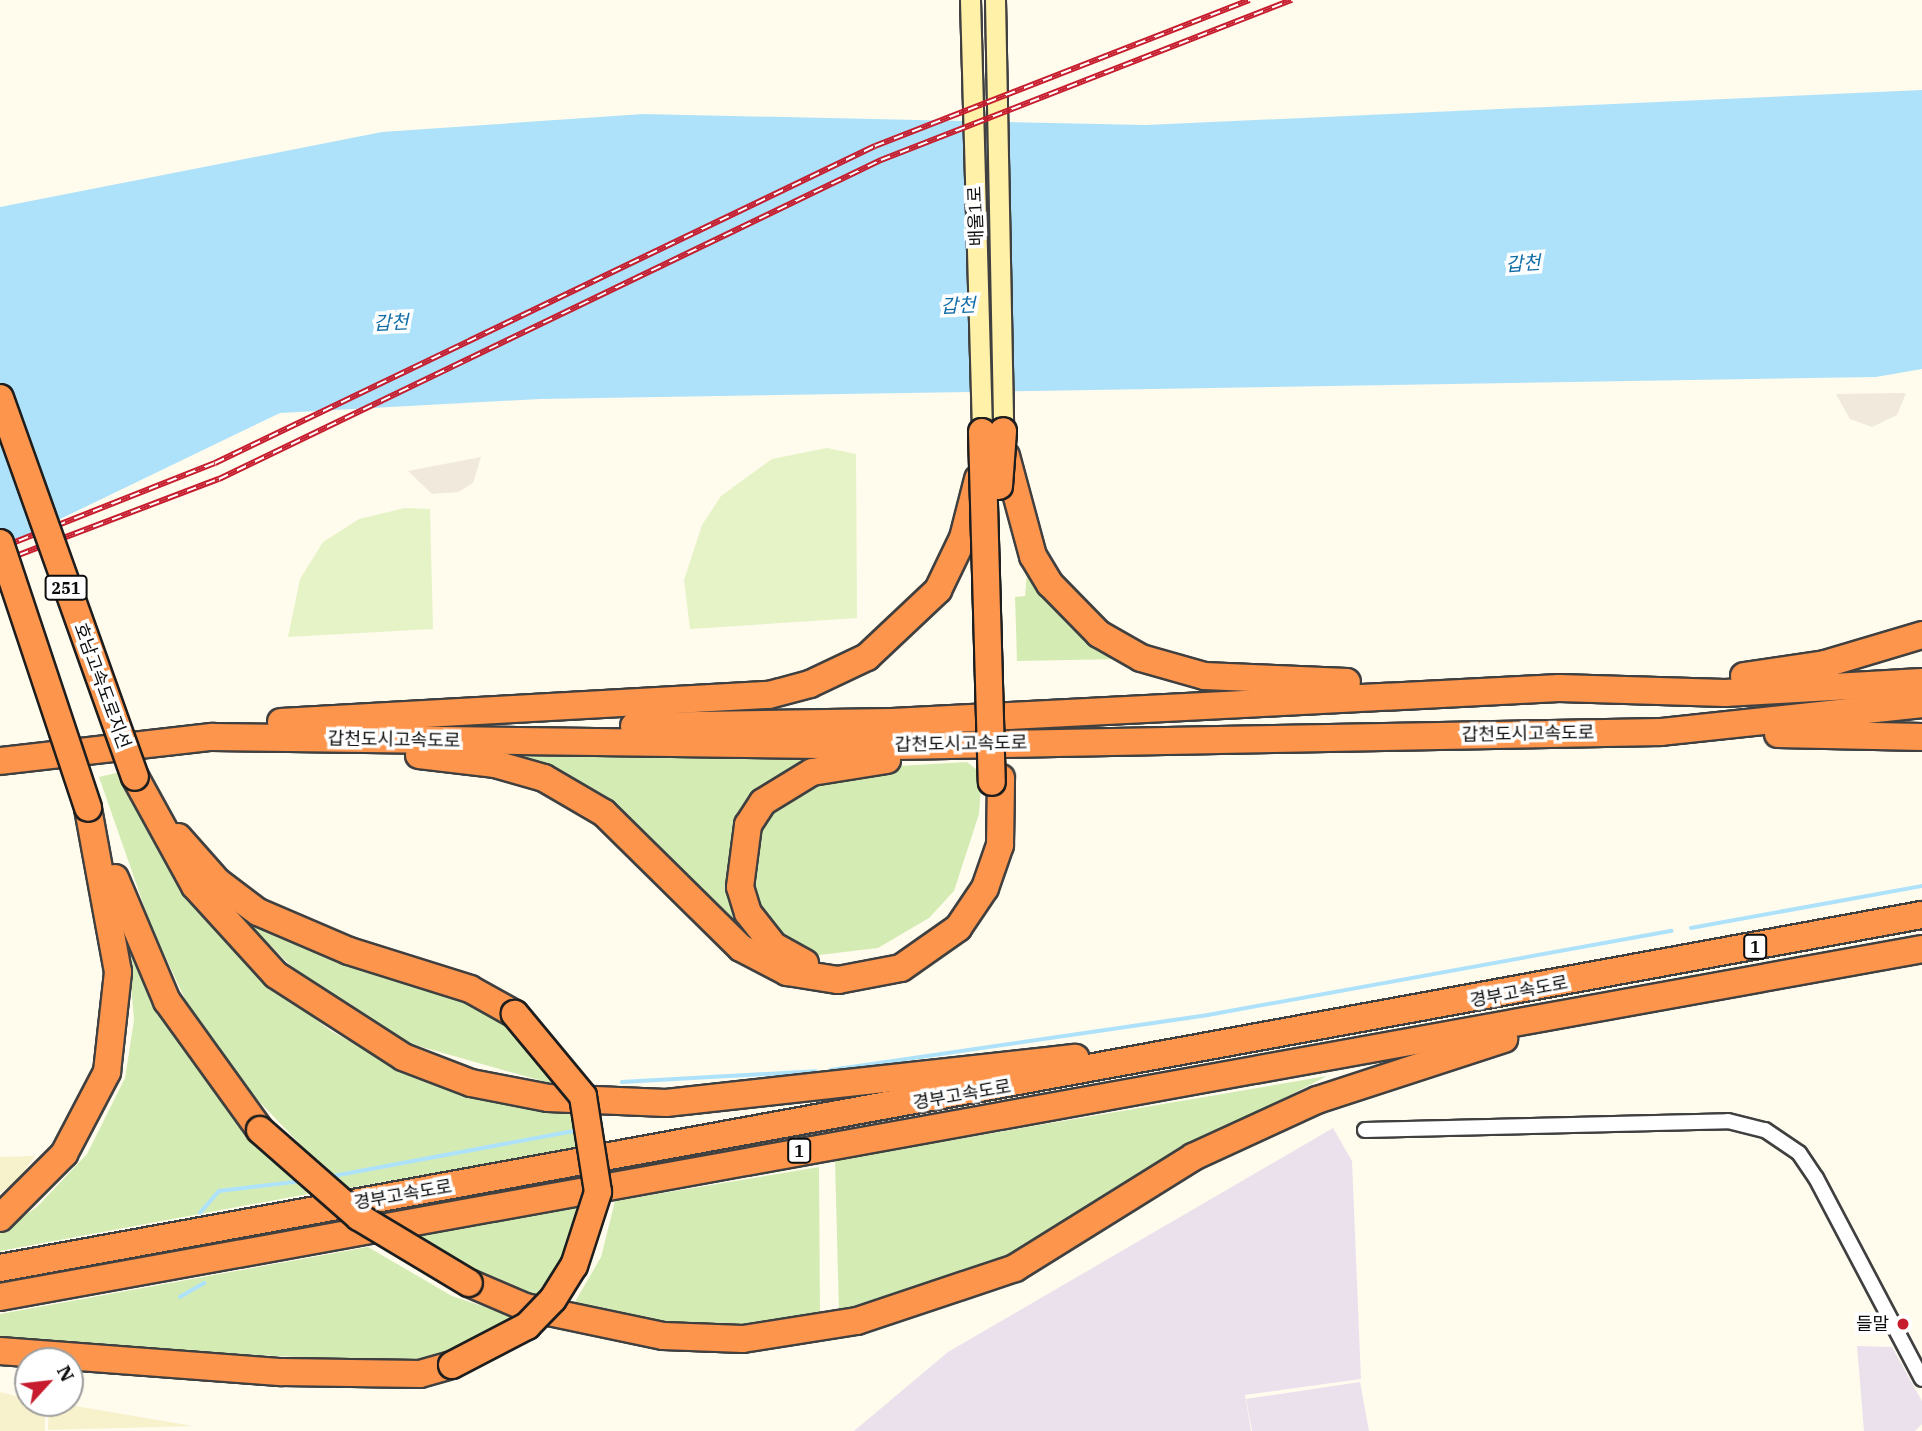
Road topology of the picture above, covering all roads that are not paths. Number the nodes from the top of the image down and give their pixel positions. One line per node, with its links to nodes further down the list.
1 (970, 0): 4 (main road, 배울1로)
2 (995, 1): 4 (main road, 배울1로)
3 (0, 398): 18 (highway, 호남고속도로지선 / 251, bridge)
4 (993, 431): 8 (highway, bridge); 11 (highway, bridge); 19 (highway, bridge)
5 (0, 543): 20 (highway, 251, bridge)
6 (1922, 635): 9 (highway)
7 (1922, 682): 9 (highway, 갑천도시고속도로)
8 (1559, 688): 9 (highway, 갑천도시고속도로); 11 (highway, 갑천도시고속도로)
9 (1628, 688)
10 (1922, 704): 12 (highway, 갑천도시고속도로)
11 (281, 722): 16 (highway, 갑천도시고속도로)
12 (1661, 732): 13 (highway); 15 (highway, 갑천도시고속도로)
13 (1922, 737)
14 (324, 739): 15 (highway, 갑천도시고속도로); 17 (highway, 갑천도시고속도로); 19 (highway)
15 (1129, 740): 19 (highway)
16 (0, 746)
17 (0, 761)
18 (135, 777): 24 (highway); 29 (highway, bridge)
19 (997, 780)
20 (88, 807): 23 (highway, bridge); 26 (highway)
21 (1922, 915): 24 (highway, 경부고속도로 / 1)
22 (1922, 949): 23 (highway, 경부고속도로 / 1)
23 (1598, 1008): 28 (highway, 경부고속도로 / 1)
24 (1265, 1040): 27 (highway, 경부고속도로 / 1)
25 (1365, 1130): 30 (street)
26 (0, 1218)
27 (0, 1268)
28 (0, 1297)
29 (0, 1351)
30 (1922, 1379)

